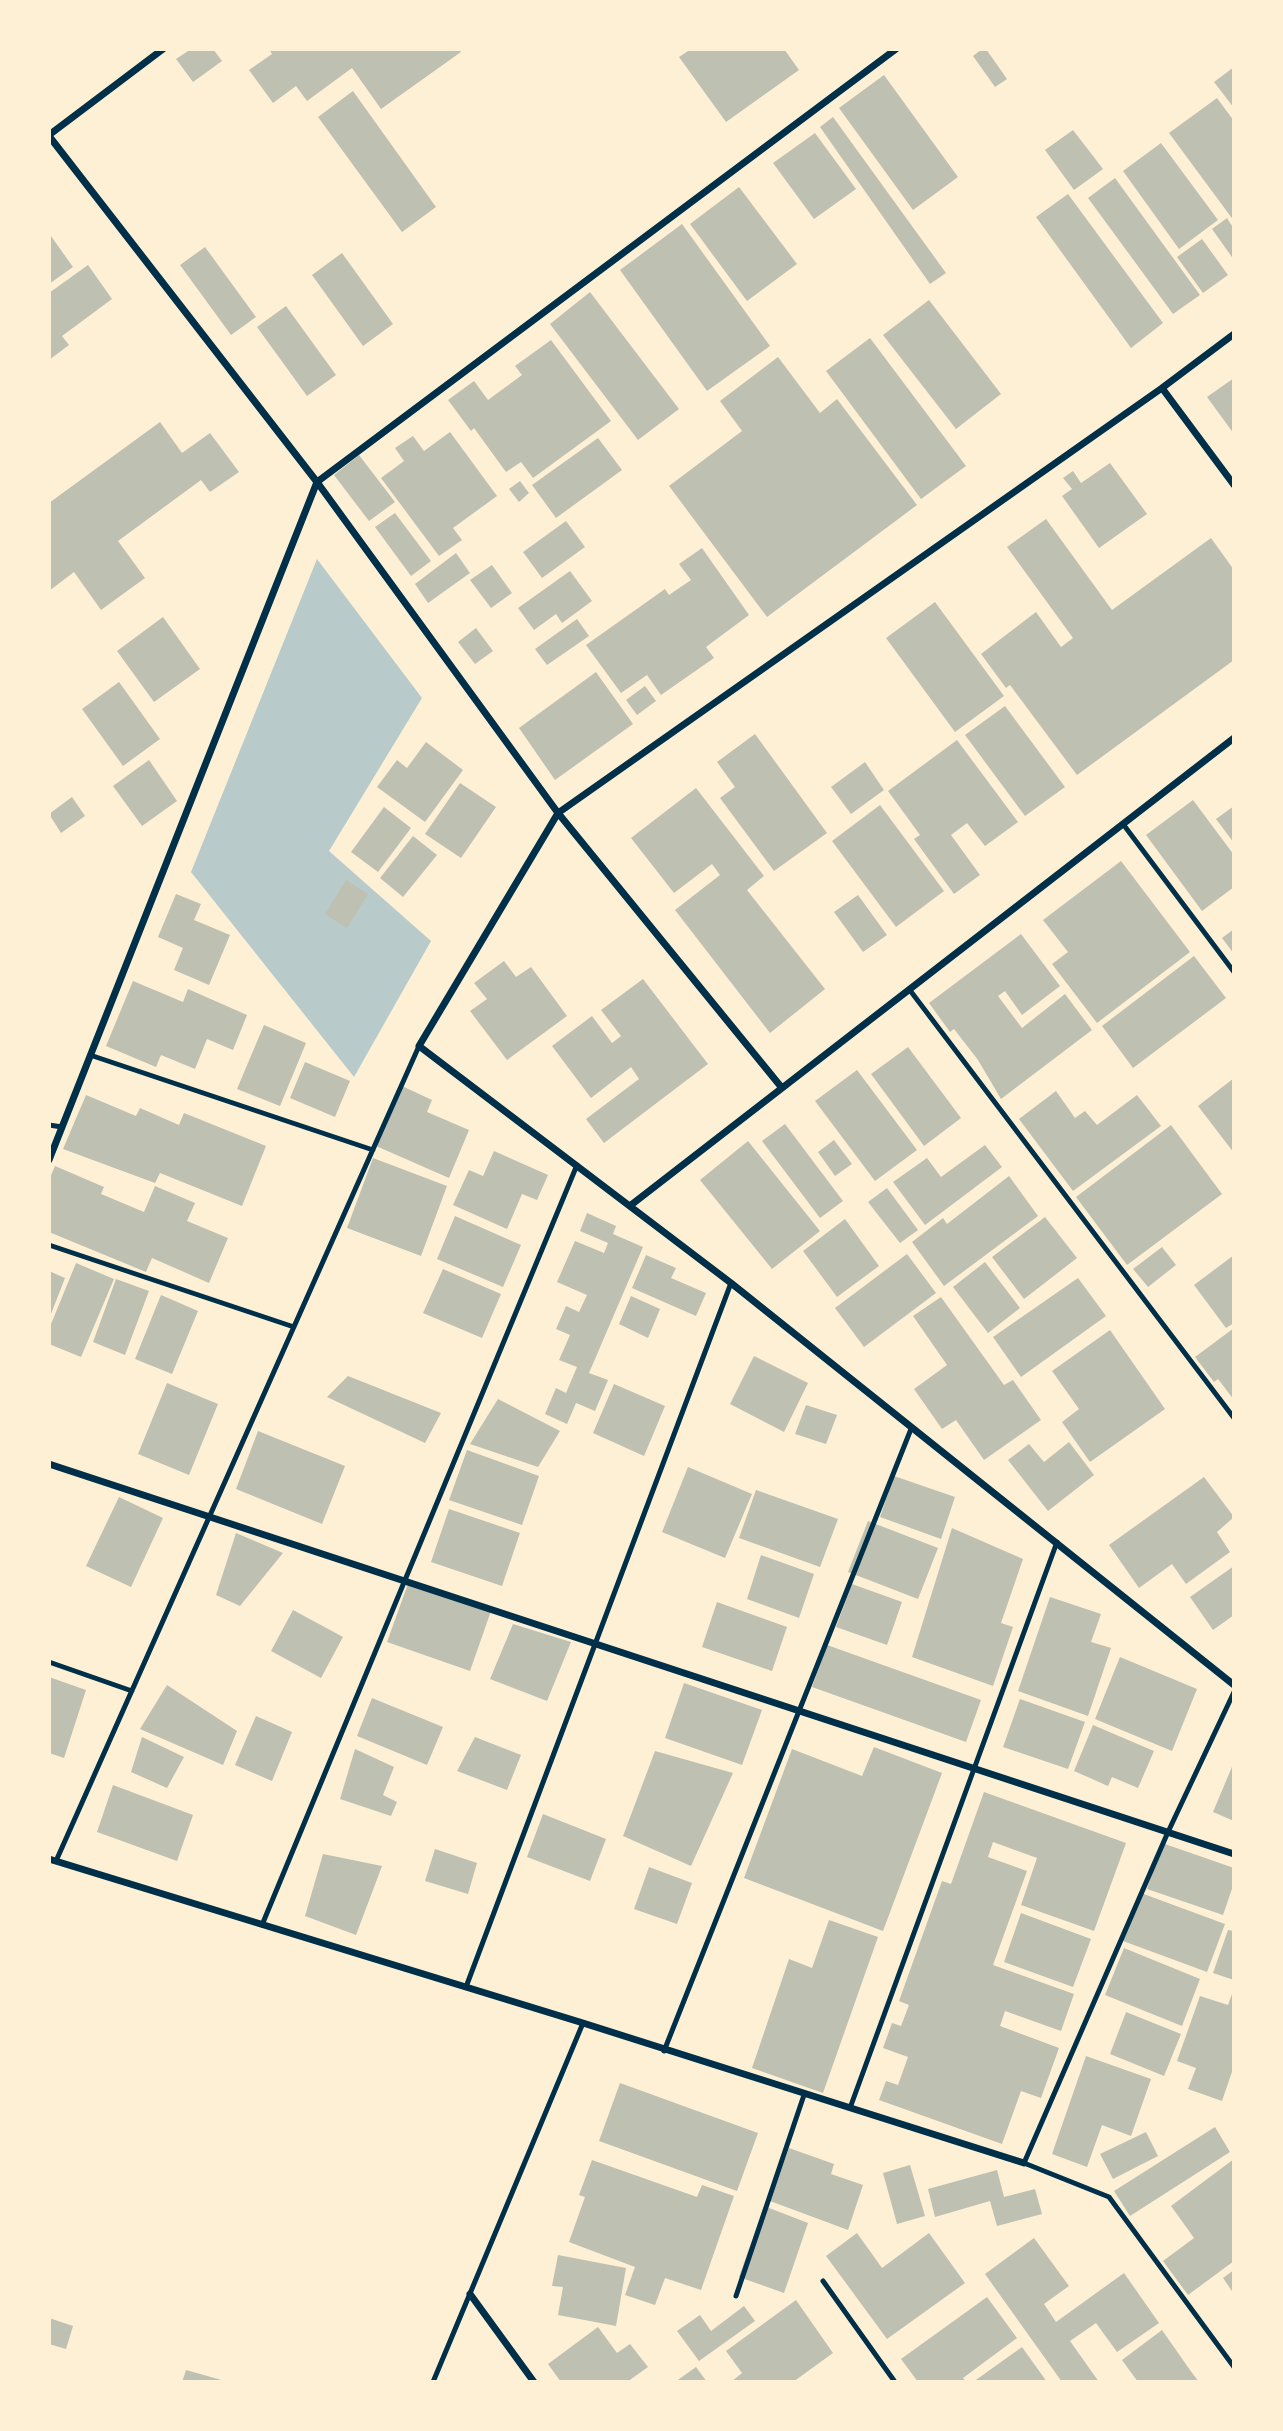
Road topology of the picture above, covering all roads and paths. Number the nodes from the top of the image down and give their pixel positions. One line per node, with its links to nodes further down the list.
1 (163, 49): 3 (street)
2 (896, 49): 6 (street)
3 (49, 136): 6 (street)
4 (1234, 334): 5 (street)
5 (1162, 388): 7 (street); 9 (street)
6 (317, 482): 9 (street); 14 (street)
7 (1234, 485)
8 (1234, 738): 10 (street)
9 (558, 813): 13 (street); 15 (street)
10 (1123, 824): 11 (lane); 12 (street)
11 (1234, 972)
12 (909, 989): 15 (street); 25 (lane)
13 (419, 1046): 18 (lane); 20 (street)
14 (90, 1055): 17 (street); 18 (lane)
15 (782, 1088): 21 (street)
16 (49, 1125): 17 (lane)
17 (62, 1128): 19 (street)
18 (373, 1150): 24 (lane)
19 (49, 1160)
20 (577, 1165): 21 (street); 30 (lane)
21 (631, 1205): 23 (street)
22 (49, 1245): 24 (lane)
23 (731, 1283): 26 (street); 31 (lane)
24 (294, 1327): 28 (lane)
25 (1234, 1418)
26 (911, 1429): 29 (street); 36 (lane)
27 (49, 1464): 28 (street)
28 (209, 1517): 30 (street); 34 (lane)
29 (1057, 1542): 33 (street); 37 (lane)
30 (405, 1581): 31 (street); 41 (lane)
31 (595, 1644): 36 (street); 42 (lane)
32 (49, 1662): 34 (lane)
33 (1234, 1685)
34 (132, 1691): 40 (lane)
35 (1234, 1692): 38 (lane)
36 (800, 1711): 37 (street); 44 (lane)
37 (975, 1768): 38 (street); 46 (lane)
38 (1168, 1832): 39 (street); 47 (lane)
39 (1234, 1854)
40 (52, 1860): 41 (street)
41 (262, 1925): 42 (street)
42 (465, 1989): 43 (street)
43 (583, 2023): 44 (street); 49 (lane)
44 (664, 2051): 45 (street)
45 (804, 2095): 46 (street); 50 (lane)
46 (850, 2108): 47 (street)
47 (1024, 2163): 51 (lane)
48 (823, 2281): 54 (lane)
49 (470, 2294): 52 (lane); 53 (street)
50 (736, 2296)
51 (1234, 2367)
52 (433, 2382)
53 (534, 2382)
54 (895, 2382)

